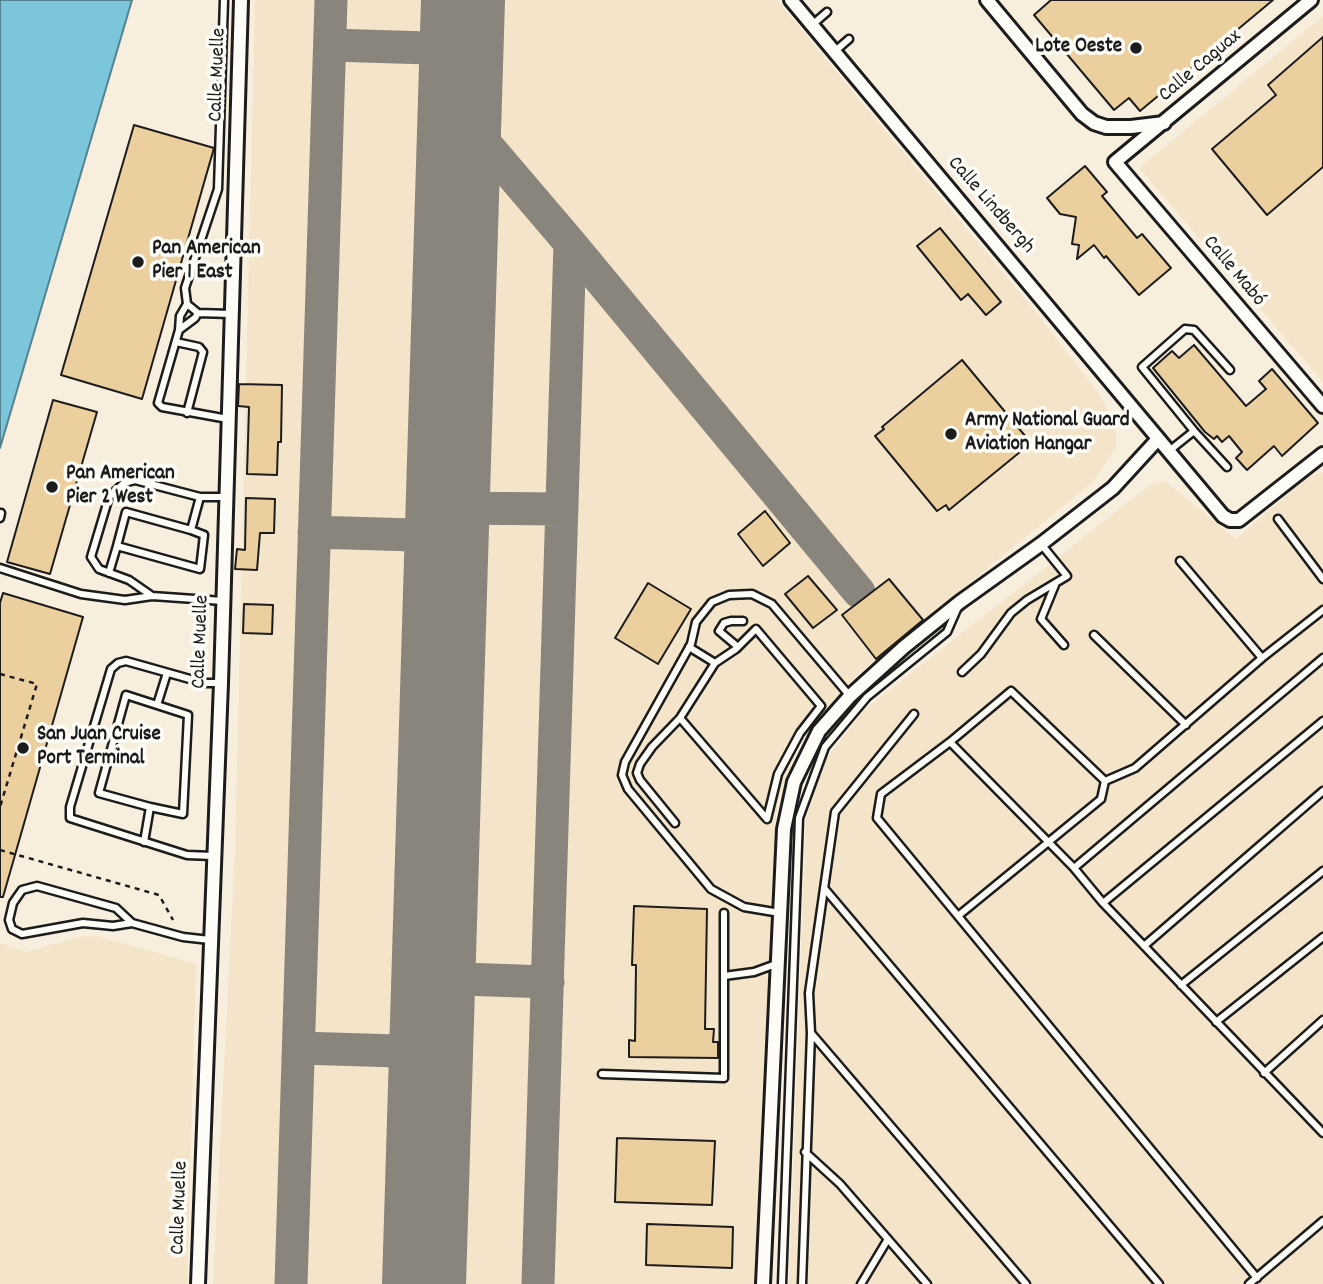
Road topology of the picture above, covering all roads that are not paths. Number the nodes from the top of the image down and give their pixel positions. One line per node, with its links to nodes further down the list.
1 (224, 0): 12 (lane)
2 (241, 0): 14 (street, Calle Muelle)
3 (791, 0): 7 (street, Calle Lindbergh)
4 (987, 0): 10 (street)
5 (1311, 0): 10 (street, Calle Caguax)
6 (827, 12): 7 (lane)
7 (811, 25): 9 (street, Calle Lindbergh)
8 (849, 39): 9 (lane)
9 (834, 52): 22 (street, Calle Lindbergh)
10 (1164, 123): 11 (street, Calle Caguax)
11 (1115, 162): 18 (street, Calle Mabó)
12 (187, 303): 13 (lane); 15 (lane)
13 (198, 313): 14 (lane); 15 (lane)
14 (231, 314): 20 (street, Calle Muelle)
15 (180, 330): 16 (lane)
16 (176, 342): 19 (lane); 19 (lane)
17 (1230, 370): 21 (lane)
18 (1323, 406)
19 (187, 413): 20 (lane)
20 (228, 419): 27 (street, Calle Muelle)
21 (1194, 431): 23 (lane); 25 (lane)
22 (1157, 439): 23 (street, Calle Lindbergh); 30 (street)
23 (1168, 452): 24 (street, Calle Lindbergh)
24 (1323, 454)
25 (1227, 467)
26 (200, 497): 27 (lane); 29 (lane); 34 (lane)
27 (226, 497): 38 (street, Calle Muelle)
28 (1278, 519): 35 (lane)
29 (191, 530): 31 (lane); 31 (lane)
30 (1041, 544): 36 (lane); 39 (street)
31 (117, 546): 34 (lane)
32 (1180, 561): 46 (lane)
33 (0, 568): 37 (lane)
34 (109, 573): 37 (lane)
35 (1323, 579)
36 (1055, 585): 43 (lane); 49 (lane)
37 (152, 596): 38 (lane)
38 (223, 601): 51 (street, Calle Muelle)
39 (960, 602): 52 (street); 94 (lane)
40 (1323, 610): 46 (lane)
41 (743, 621): 45 (lane)
42 (1094, 635): 57 (lane)
43 (1064, 645)
44 (689, 647): 48 (lane); 52 (lane); 73 (lane)
45 (738, 647): 48 (lane); 55 (lane)
46 (1262, 658): 57 (lane)
47 (1323, 658): 66 (lane)
48 (715, 663): 55 (lane)
49 (962, 672)
50 (167, 673): 51 (lane); 53 (lane); 63 (lane)
51 (220, 683): 65 (street, Calle Muelle)
52 (850, 696): 73 (street)
53 (158, 705): 61 (lane); 61 (lane)
54 (914, 714): 68 (lane)
55 (680, 718): 62 (lane)
56 (1323, 721): 69 (lane)
57 (1186, 725): 59 (lane)
58 (950, 742): 59 (lane); 64 (lane); 74 (lane)
59 (1105, 782): 64 (lane)
60 (1323, 791): 78 (lane)
61 (150, 807): 63 (lane)
62 (675, 823)
63 (144, 842): 65 (lane)
64 (1048, 842): 66 (lane); 74 (lane)
65 (213, 856): 77 (street, Calle Muelle)
66 (1074, 868): 69 (lane)
67 (1323, 871): 81 (lane)
68 (824, 888): 84 (lane); 99 (lane)
69 (1103, 902): 78 (lane)
70 (0, 910): 71 (lane)
71 (11, 912): 75 (lane); 75 (lane)
72 (724, 912): 80 (lane)
73 (780, 913): 79 (street)
74 (958, 915): 91 (lane)
75 (132, 923): 77 (lane)
76 (1323, 937): 83 (lane)
77 (210, 940): 92 (street, Calle Muelle)
78 (1144, 946): 81 (lane)
79 (776, 964): 80 (lane); 93 (street)
80 (724, 976): 86 (lane)
81 (1181, 985): 83 (lane)
82 (1323, 1020): 85 (lane)
83 (1216, 1023): 85 (lane)
84 (811, 1033): 88 (lane); 98 (lane)
85 (1264, 1073): 87 (lane)
86 (602, 1074)
87 (1323, 1133)
88 (805, 1152): 90 (lane); 95 (lane)
89 (1323, 1221): 91 (lane)
90 (888, 1239): 96 (lane); 97 (lane)
91 (1257, 1278): 100 (lane)
92 (198, 1284)
93 (763, 1284)
94 (782, 1284)
95 (802, 1284)
96 (861, 1284)
97 (927, 1284)
98 (1026, 1284)
99 (1159, 1284)
100 (1249, 1284)

